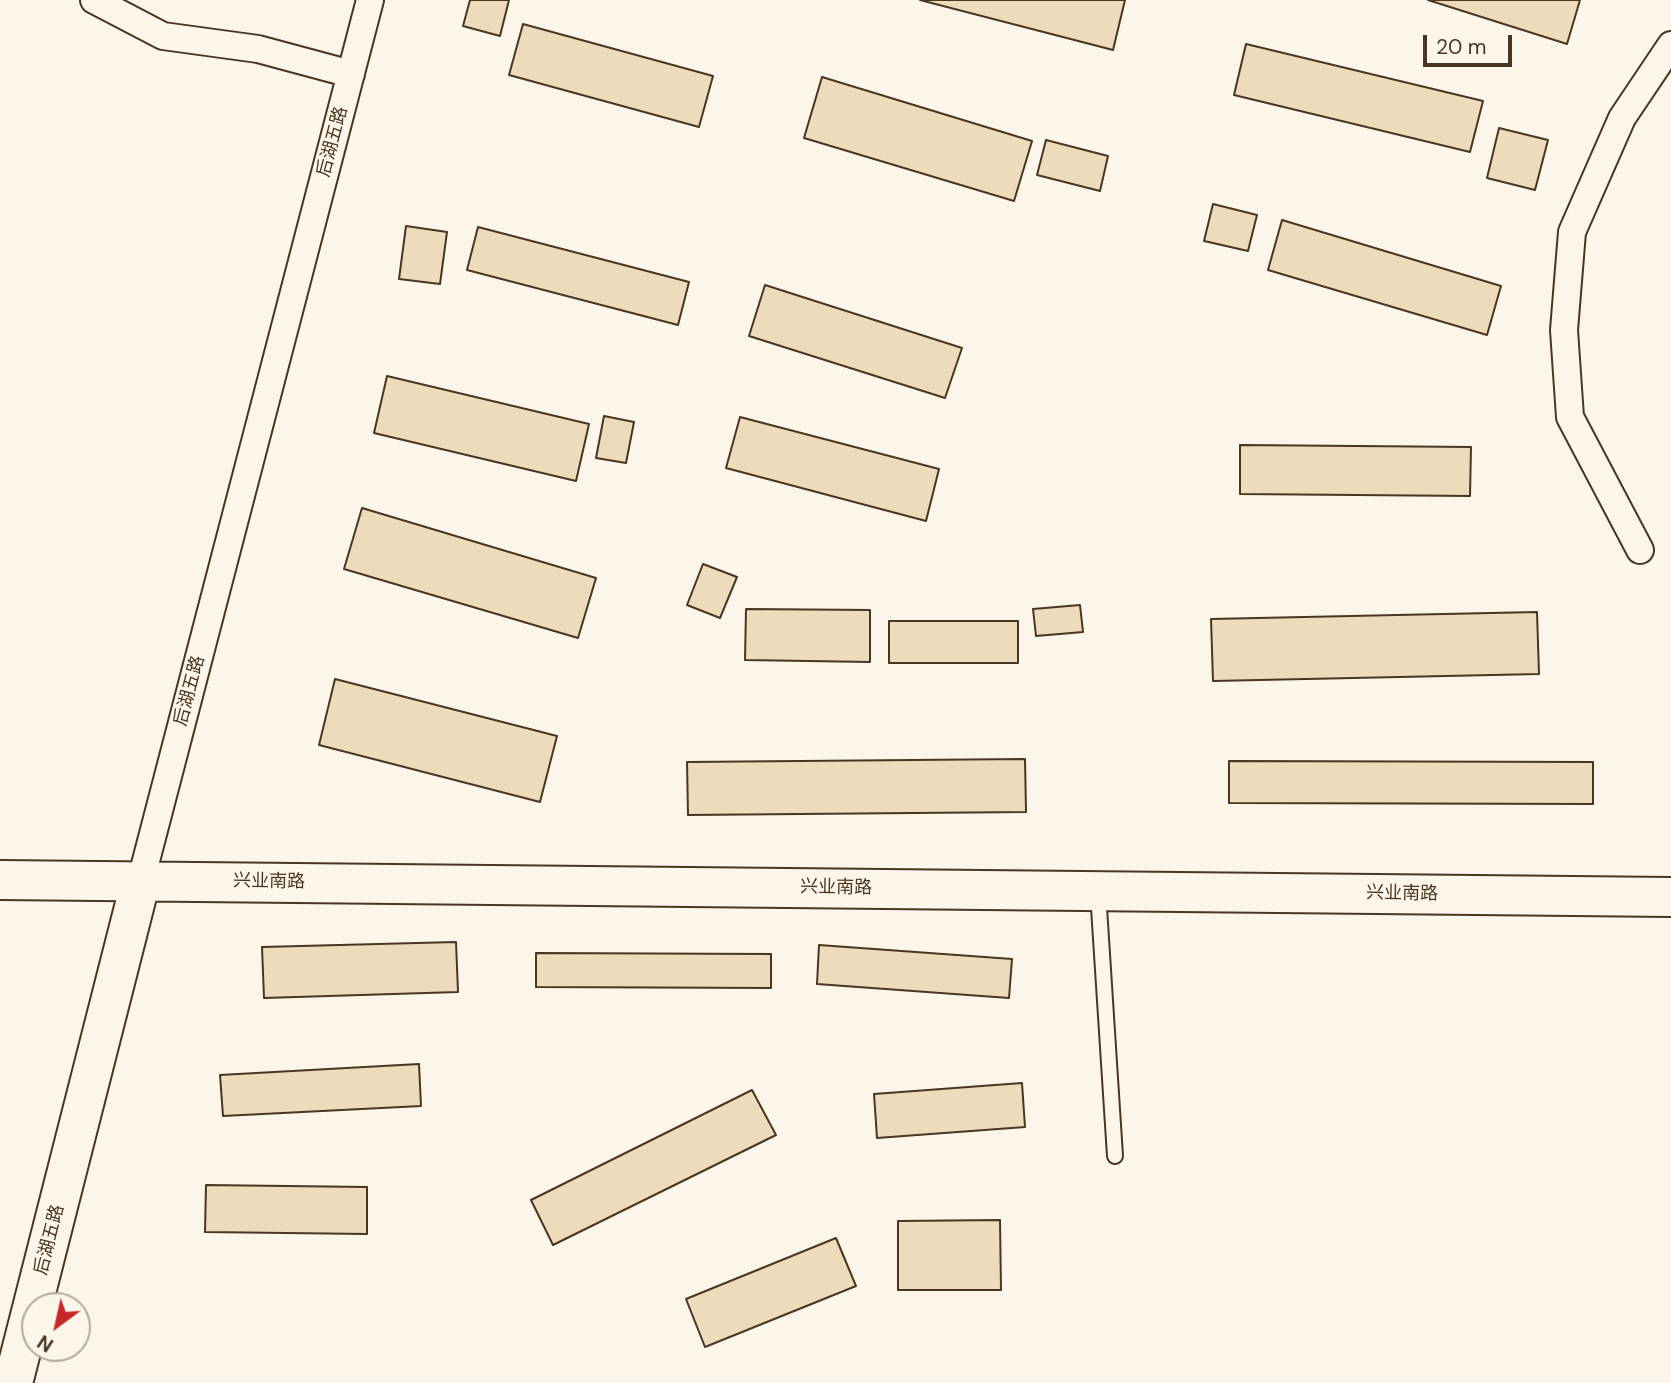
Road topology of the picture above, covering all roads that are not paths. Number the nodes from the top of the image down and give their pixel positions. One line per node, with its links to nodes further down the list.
1 (94, 0): 4 (street)
2 (370, 0): 4 (street, 后湖五路)
3 (1671, 45): 5 (street)
4 (351, 74): 7 (street, 后湖五路)
5 (1640, 550)
6 (0, 880): 7 (street, 兴业南路)
7 (141, 880): 8 (street, 兴业南路); 11 (street, 后湖五路)
8 (1097, 891): 9 (street, 兴业南路); 10 (lane)
9 (1671, 897)
10 (1115, 1156)
11 (13, 1383)

